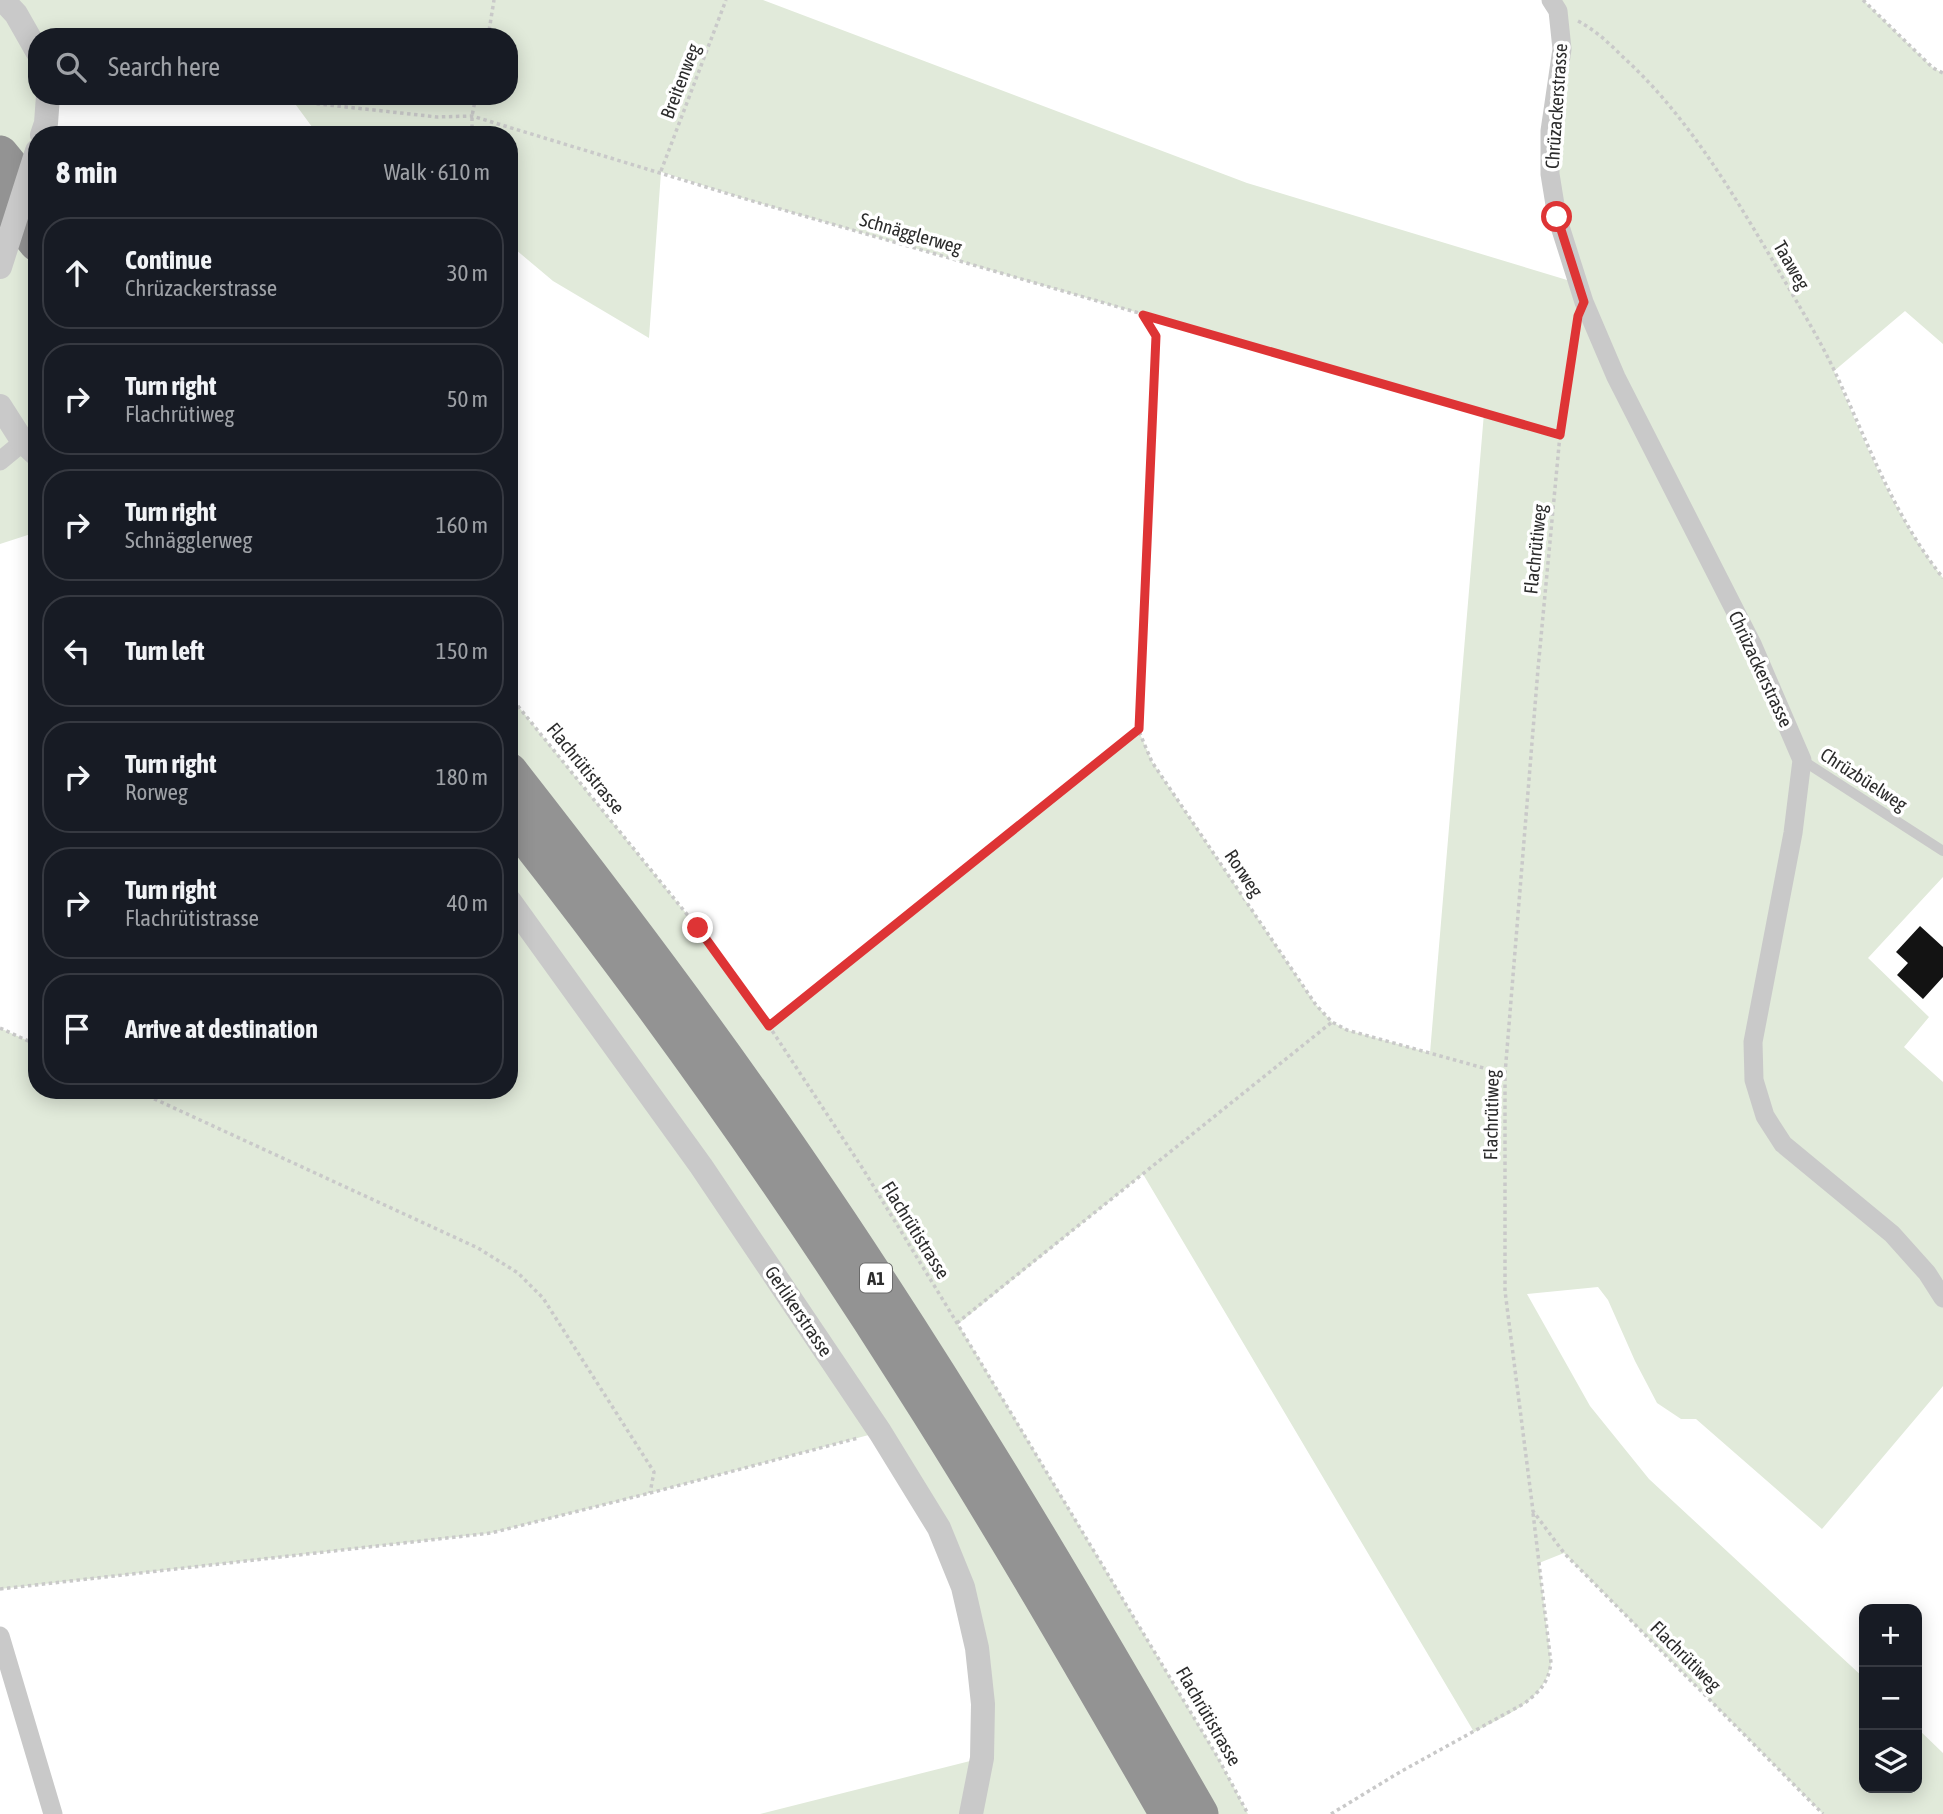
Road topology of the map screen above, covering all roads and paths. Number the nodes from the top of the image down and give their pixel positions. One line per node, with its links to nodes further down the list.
1 (3, 0): 7 (street)
2 (494, 0): 6 (path)
3 (726, 0): 18 (path, Breitenweg)
4 (1863, 0): 8 (path)
5 (1554, 5): 24 (street, Chrüzackerstrasse); 31 (path, Taaweg)
6 (489, 28)
7 (28, 35)
8 (1943, 72)
9 (47, 105): 13 (street)
10 (328, 105): 12 (path, Schnägglerweg)
11 (474, 105): 12 (path)
12 (472, 116): 14 (path); 15 (path, Schnägglerweg)
13 (44, 126)
14 (472, 126)
15 (506, 126)
16 (518, 130): 18 (path, Schnägglerweg)
17 (0, 154): 20 (highway)
18 (660, 172): 25 (path, Schnägglerweg)
19 (28, 179): 23 (street, bridge)
20 (28, 188)
21 (0, 198): 22 (highway)
22 (28, 232)
23 (0, 267)
24 (1584, 302): 27 (path, Flachrütiweg); 34 (street, Chrüzackerstrasse)
25 (1143, 315): 27 (path, Schnägglerweg); 33 (path)
26 (0, 406): 28 (street)
27 (1560, 435): 43 (path, Flachrütiweg)
28 (28, 446)
29 (28, 450): 30 (street)
30 (0, 461)
31 (1943, 578)
32 (518, 706): 40 (path, Flachrütistrasse)
33 (1139, 729): 39 (path, Rorweg); 40 (path)
34 (1802, 760): 37 (lane, Chrüzbüelweg); 45 (street)
35 (518, 783): 55 (highway, A1)
36 (518, 828): 54 (highway, A1)
37 (1943, 851)
38 (518, 912): 47 (street, Gerlikerstrasse)
39 (1332, 1022): 43 (path); 46 (path)
40 (769, 1026): 46 (path, Flachrütistrasse)
41 (0, 1028): 42 (path)
42 (28, 1041)
43 (1505, 1074): 49 (path, Flachrütiweg)
44 (155, 1099): 48 (path)
45 (1943, 1298)
46 (957, 1324): 56 (path, Flachrütistrasse)
47 (880, 1432): 48 (path); 53 (street, Gerlikerstrasse)
48 (650, 1493): 50 (path)
49 (1533, 1511): 57 (path); 58 (path, Flachrütiweg)
50 (0, 1589)
51 (0, 1636): 52 (street)
52 (53, 1814)
53 (971, 1814)
54 (1168, 1814)
55 (1200, 1814)
56 (1248, 1814)
57 (1331, 1814)
58 (1823, 1814)

